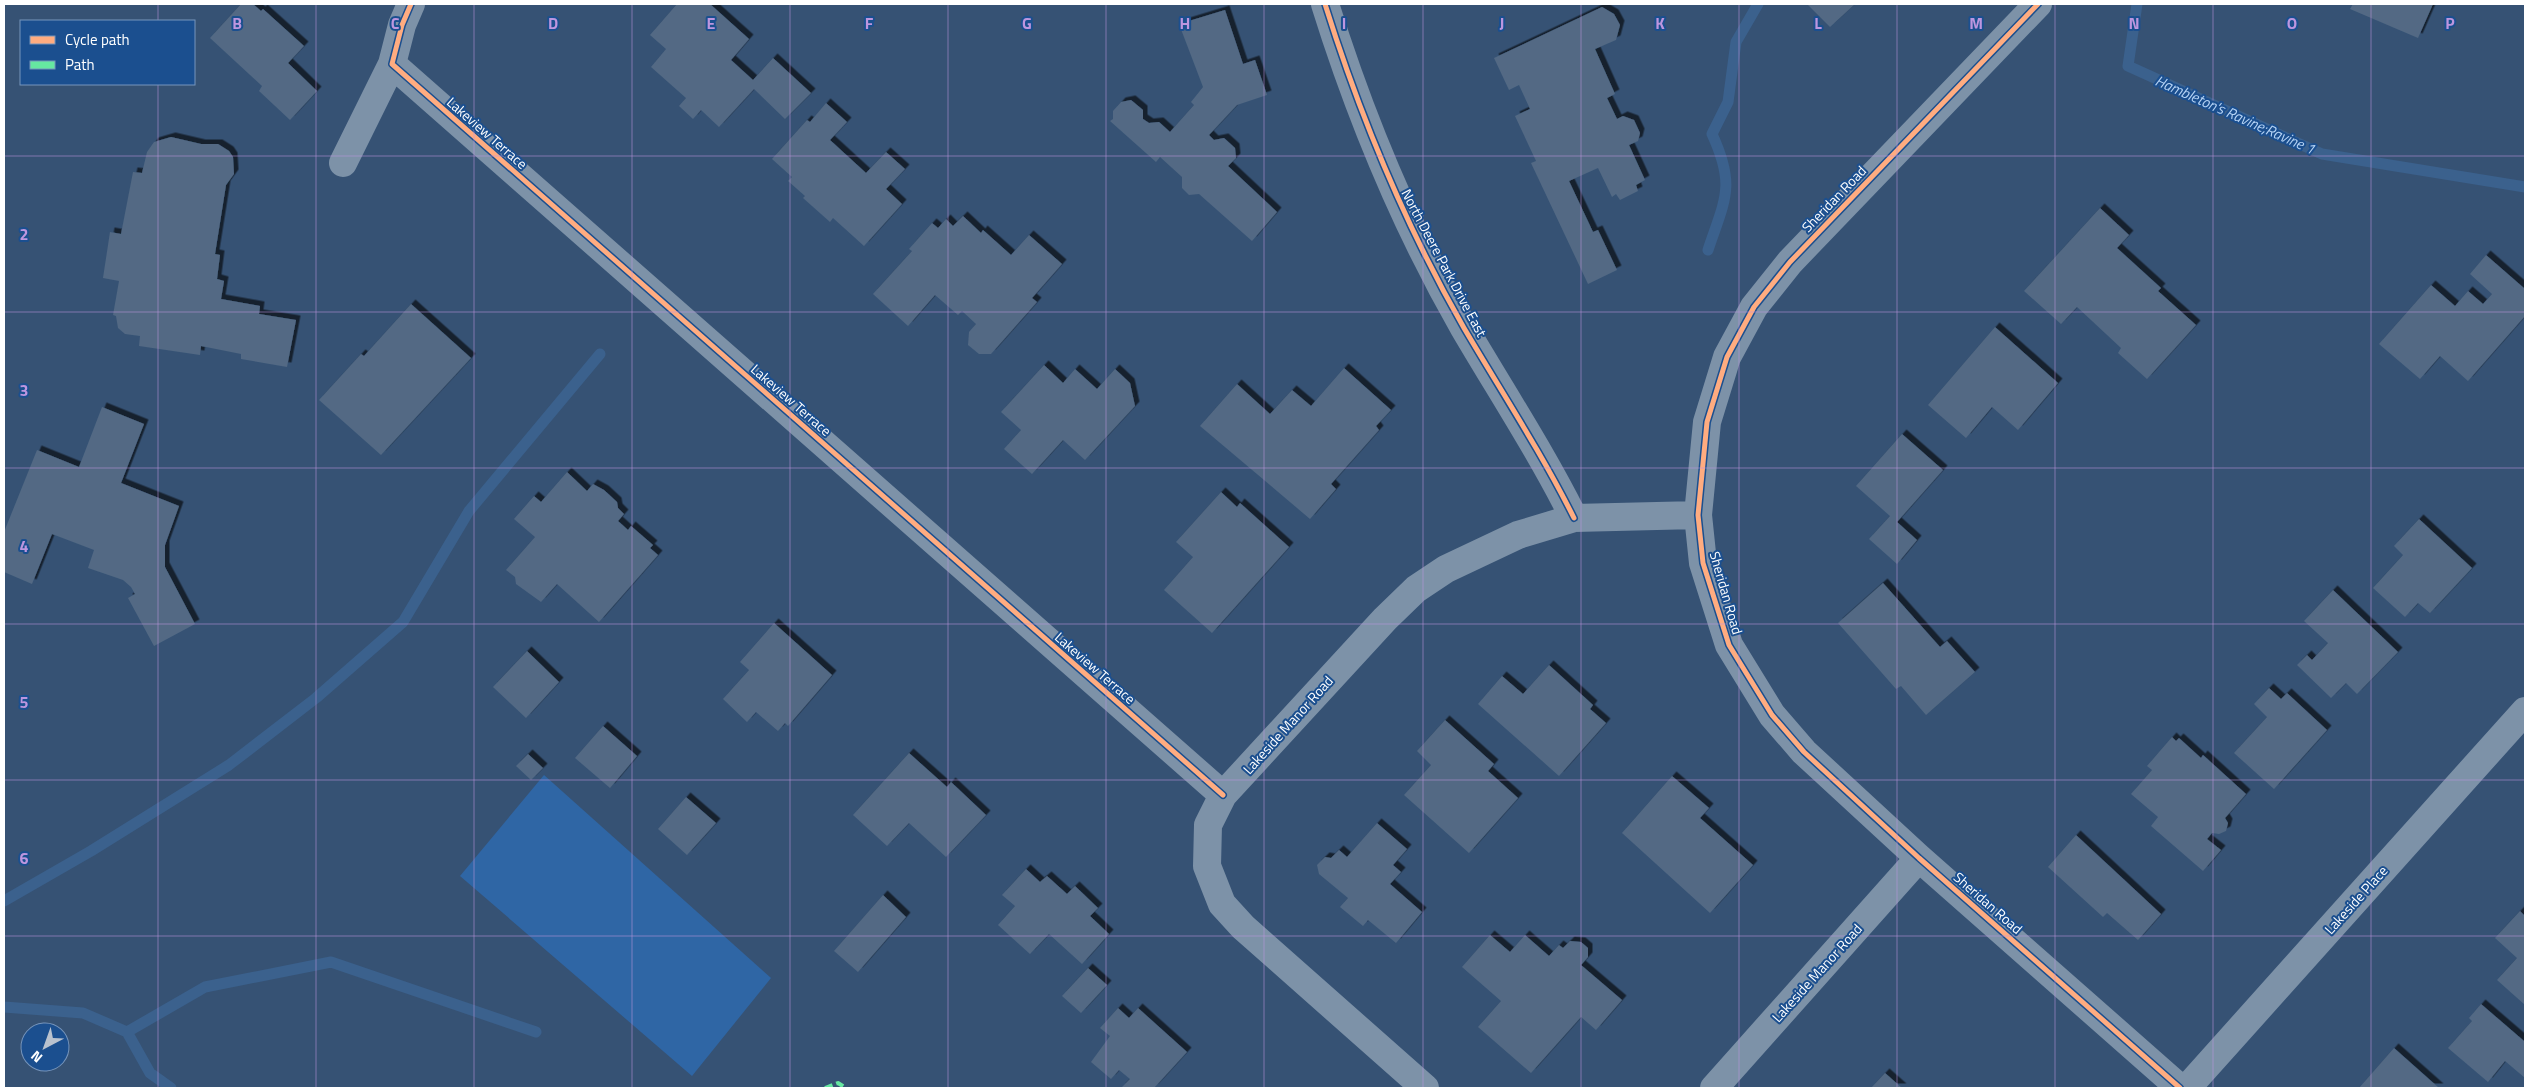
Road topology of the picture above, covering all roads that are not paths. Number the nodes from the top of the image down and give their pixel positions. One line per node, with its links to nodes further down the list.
1 (410, 4): 4 (street)
2 (1325, 4): 7 (street, North Deere Park Drive East)
3 (2038, 4): 6 (street, Sheridan Road)
4 (392, 64): 5 (street); 9 (street, Lakeview Terrace)
5 (342, 163)
6 (1698, 514): 7 (street, Lakeside Manor Road); 10 (street, Sheridan Road)
7 (1574, 518): 9 (street, Lakeside Manor Road)
8 (2525, 711): 14 (street, Lakeside Place)
9 (1223, 795): 11 (street, Lakeside Manor Road)
10 (1919, 858): 12 (street, Lakeside Manor Road); 13 (street, Sheridan Road)
11 (1425, 1088)
12 (1714, 1088)
13 (2180, 1088)
14 (2187, 1088)

